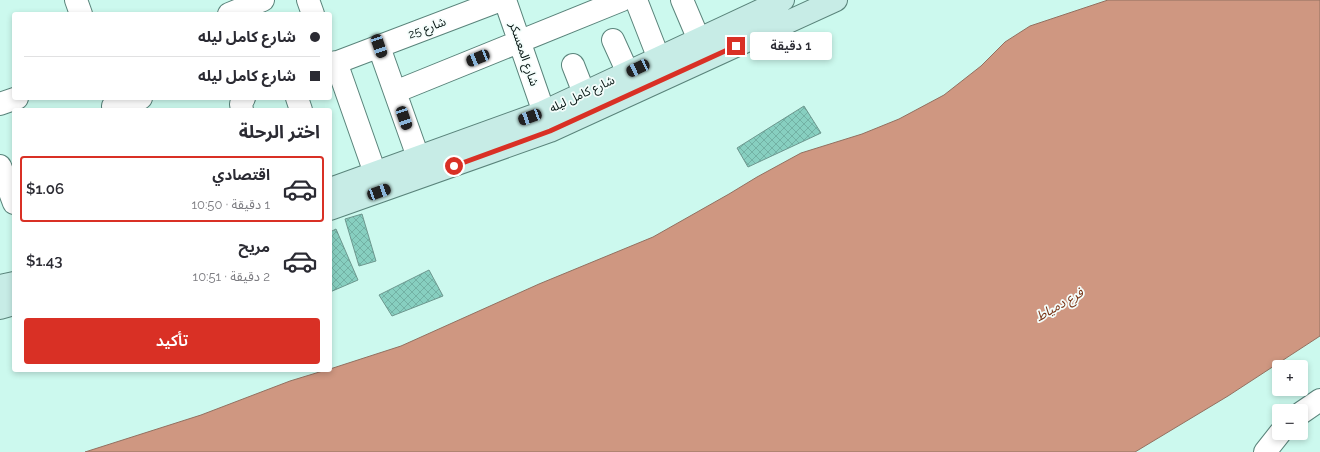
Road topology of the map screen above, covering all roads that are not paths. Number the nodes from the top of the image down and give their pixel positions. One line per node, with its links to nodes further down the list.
1 (76, 0): 11 (street)
2 (263, 0): 12 (street)
3 (308, 0): 13 (street)
4 (501, 0): 17 (street, شارع 25)
5 (505, 0): 16 (street, شارع المعسكر)
6 (622, 0): 16 (street)
7 (636, 0): 18 (street)
8 (682, 0): 15 (street)
9 (783, 0): 15 (street, شارع كامل ليله)
10 (836, 0): 28 (street, شارع كامل ليله)
11 (80, 12)
12 (234, 12)
13 (312, 12)
14 (613, 40): 21 (street)
15 (699, 40): 18 (street, شارع كامل ليله)
16 (519, 42): 22 (street); 28 (street, شارع المعسكر)
17 (379, 46): 19 (street, شارع 25); 22 (street)
18 (659, 59): 21 (street, شارع كامل ليله)
19 (332, 63): 31 (street)
20 (573, 65): 23 (street)
21 (628, 73): 23 (street, شارع كامل ليله)
22 (395, 92): 29 (street)
23 (584, 93): 28 (street, شارع كامل ليله)
24 (12, 100): 26 (street)
25 (132, 100): 27 (street)
26 (0, 104)
27 (113, 104)
28 (547, 122): 29 (street, شارع كامل ليله); 34 (street, شارع كامل ليله)
29 (418, 157): 31 (street, شارع كامل ليله)
30 (0, 167): 33 (street)
31 (374, 173): 32 (street, شارع كامل ليله)
32 (332, 188)
33 (12, 194)
34 (332, 208)
35 (12, 283): 36 (street)
36 (0, 286)
37 (12, 305): 38 (street)
38 (0, 308)
39 (1320, 400): 40 (street)
40 (1308, 408)
41 (1274, 440): 42 (street)
42 (1265, 452)

